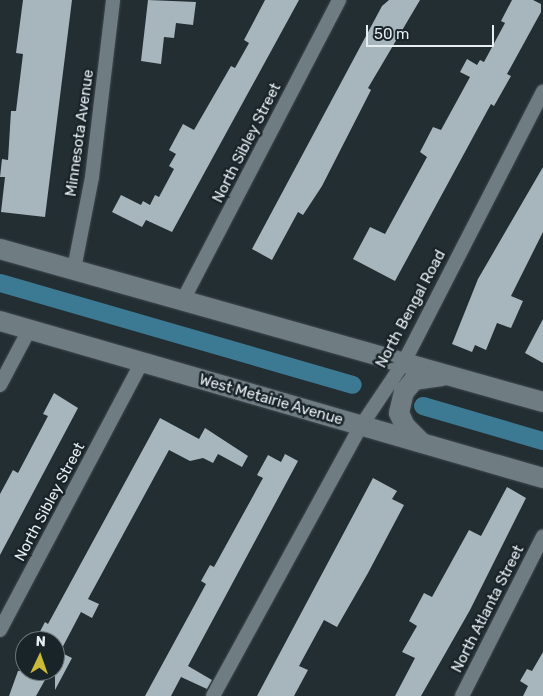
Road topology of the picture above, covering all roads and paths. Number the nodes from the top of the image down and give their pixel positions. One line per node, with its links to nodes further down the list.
1 (113, 0): 5 (street, Minnesota Avenue)
2 (339, 0): 6 (street, North Sibley Street)
3 (543, 92): 10 (street, North Bengal Road)
4 (0, 249): 5 (main road)
5 (74, 269): 6 (main road)
6 (183, 300): 10 (main road)
7 (0, 321): 8 (main road, West Metairie Avenue)
8 (29, 330): 9 (main road, West Metairie Avenue); 12 (street)
9 (142, 362): 14 (main road, West Metairie Avenue); 18 (street, North Sibley Street)
10 (404, 362): 11 (main road); 14 (street, North Bengal Road)
11 (459, 378): 13 (main road); 15 (main road)
12 (0, 384)
13 (543, 402)
14 (361, 426): 15 (main road, West Metairie Avenue); 19 (street, North Bengal Road)
15 (424, 444): 16 (main road, West Metairie Avenue)
16 (543, 478)
17 (543, 536): 20 (street, North Atlanta Street)
18 (0, 630)
19 (213, 696)
20 (462, 696)

